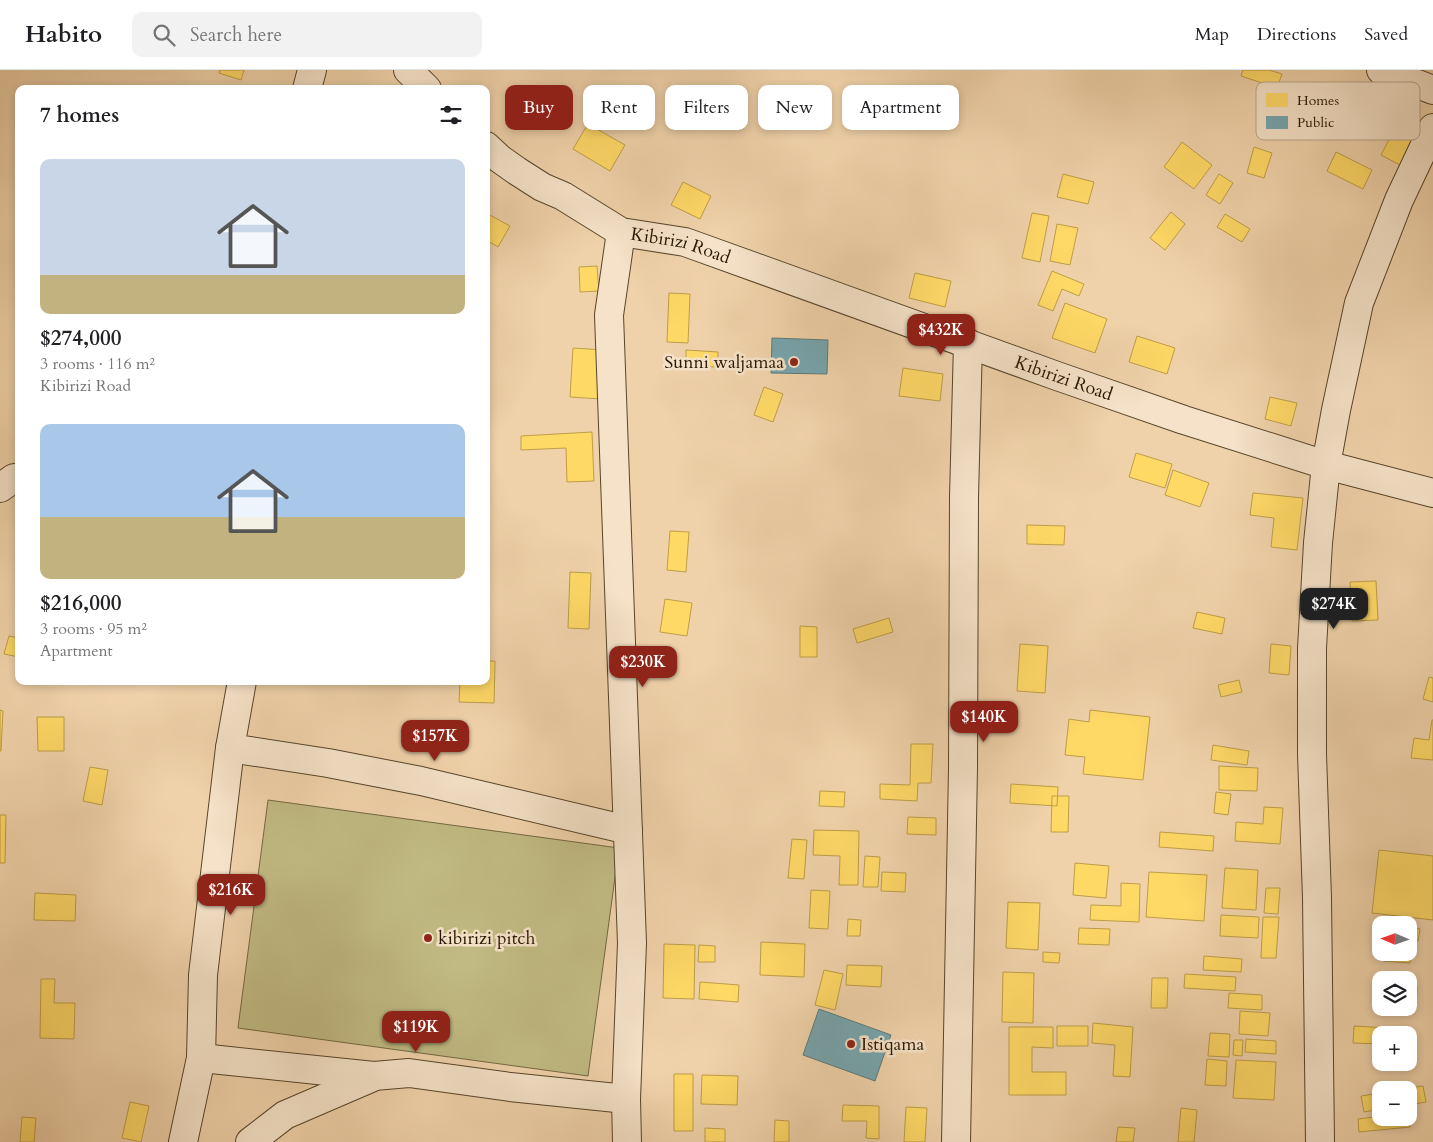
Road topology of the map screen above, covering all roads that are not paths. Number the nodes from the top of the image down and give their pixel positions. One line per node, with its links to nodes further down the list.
1 (312, 70): 5 (street)
2 (408, 70): 6 (street)
3 (1381, 70): 4 (street)
4 (1412, 82)
5 (308, 85)
6 (423, 85)
7 (1420, 85): 8 (street)
8 (1433, 90)
9 (1433, 128): 13 (street)
10 (490, 150): 11 (street, Kibirizi Road)
11 (621, 232): 12 (street, Kibirizi Road); 19 (street)
12 (968, 343): 13 (street, Kibirizi Road); 26 (street)
13 (1326, 465): 16 (street, Kibirizi Road); 27 (street)
14 (15, 478): 15 (street)
15 (0, 488)
16 (1433, 494)
17 (241, 685): 18 (street)
18 (230, 748): 19 (street); 20 (street)
19 (628, 830): 22 (street)
20 (201, 1058): 21 (street); 23 (street)
21 (374, 1076): 22 (street); 24 (street)
22 (626, 1099): 25 (street)
23 (183, 1142)
24 (250, 1142)
25 (627, 1142)
26 (956, 1142)
27 (1320, 1142)

